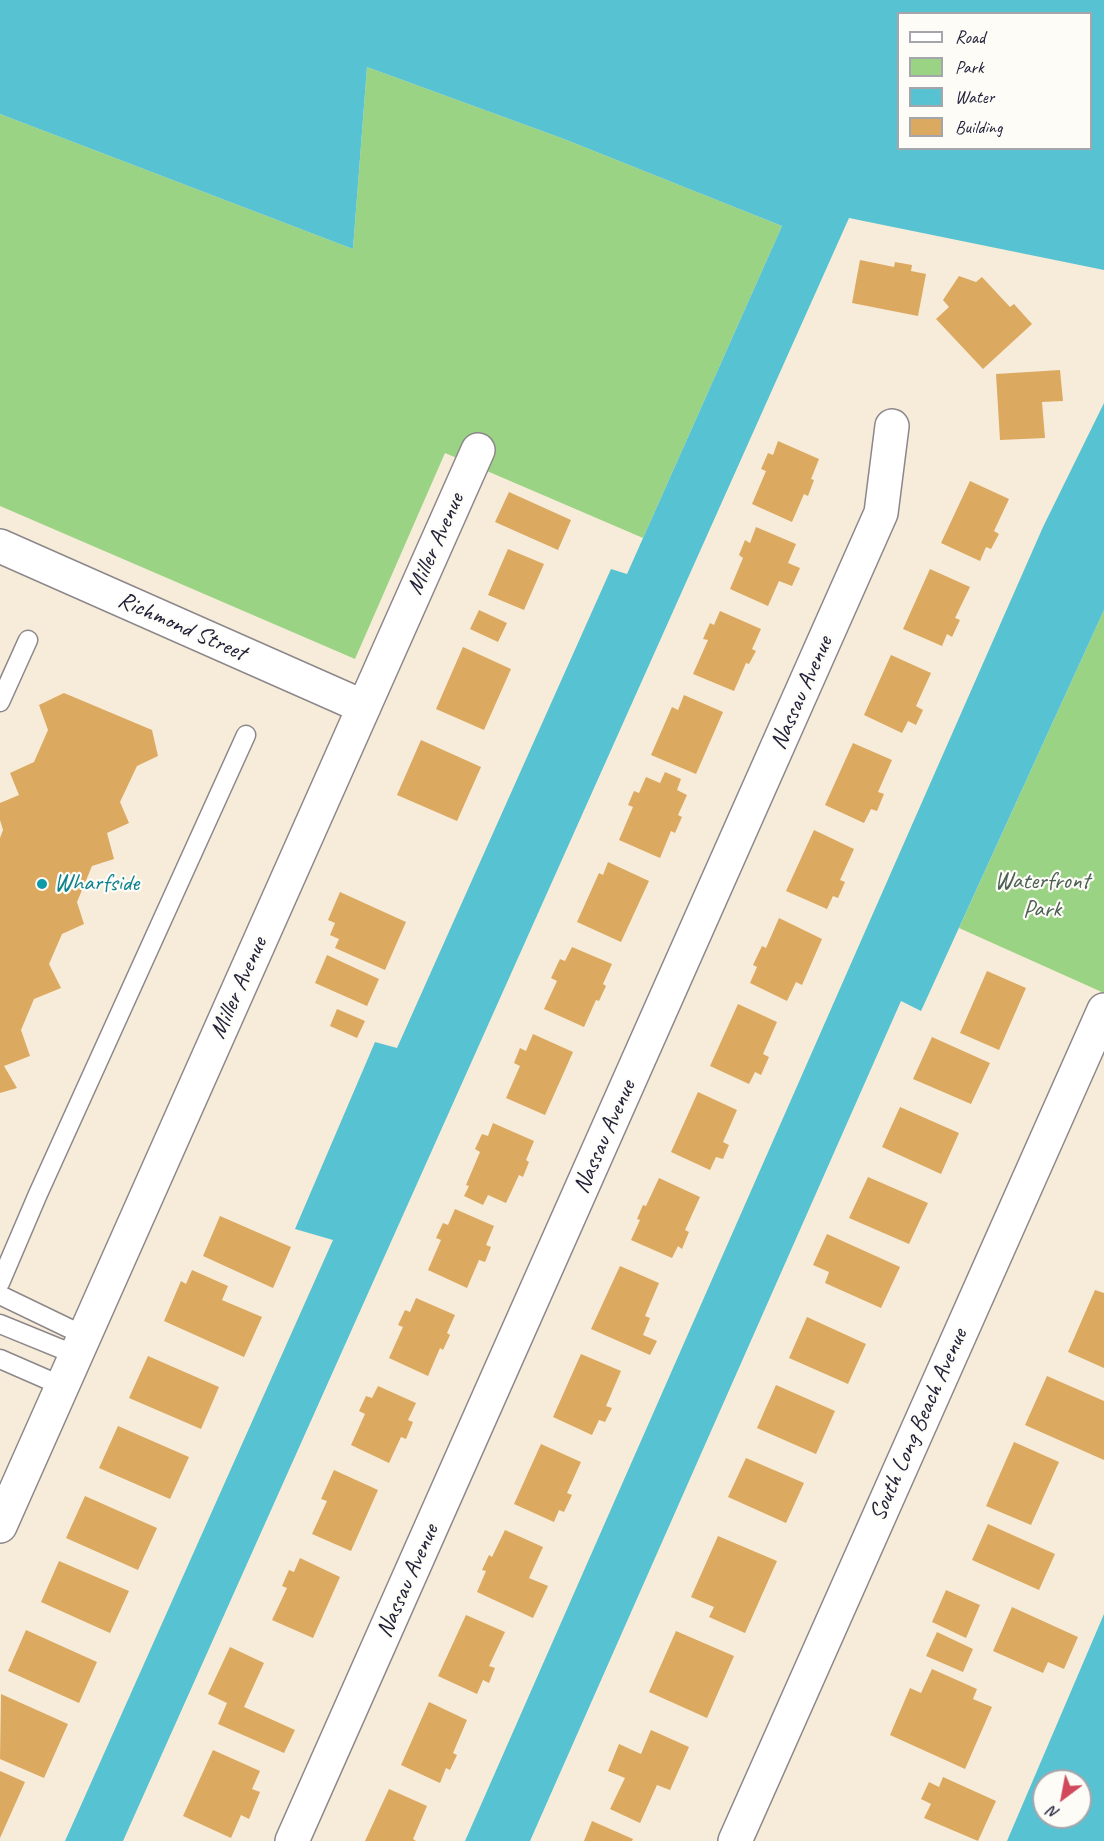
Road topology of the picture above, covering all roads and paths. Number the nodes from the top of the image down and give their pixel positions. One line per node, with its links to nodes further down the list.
1 (892, 426): 16 (street, Nassau Avenue)
2 (478, 450): 6 (street, Miller Avenue)
3 (0, 546): 6 (street, Richmond Street)
4 (28, 640): 5 (lane)
5 (0, 702)
6 (364, 707): 12 (street, Miller Avenue)
7 (246, 735): 9 (lane)
8 (1104, 1010): 17 (street, South Long Beach Avenue)
9 (0, 1283)
10 (0, 1295): 12 (lane)
11 (0, 1324): 12 (lane)
12 (81, 1346): 14 (street, Miller Avenue)
13 (0, 1359): 14 (lane)
14 (62, 1386): 15 (street, Miller Avenue)
15 (0, 1526)
16 (292, 1841)
17 (735, 1841)

